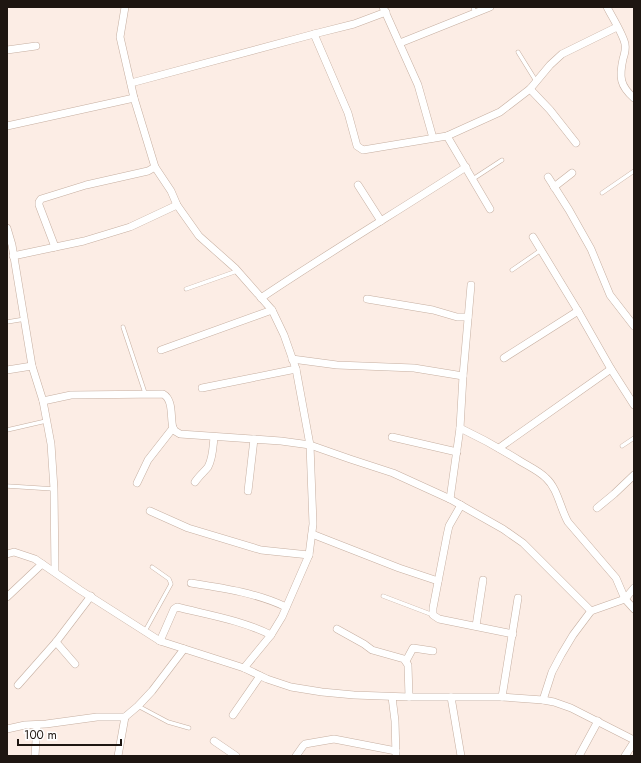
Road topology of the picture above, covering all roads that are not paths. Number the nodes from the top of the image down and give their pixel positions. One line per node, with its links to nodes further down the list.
1 (125, 7): 13 (street)
2 (490, 7): 5 (street)
3 (607, 7): 6 (street)
4 (385, 10): 7 (street); 8 (street)
5 (474, 10): 8 (street)
6 (617, 27): 12 (street); 16 (street)
7 (314, 34): 13 (street); 19 (street)
8 (400, 43): 19 (street)
9 (36, 46): 10 (street)
10 (7, 50)
11 (518, 52): 12 (lane)
12 (536, 81): 14 (street)
13 (131, 83): 15 (street)
14 (530, 89): 18 (street); 20 (street)
15 (134, 98): 17 (street); 22 (street)
16 (634, 98)
17 (7, 126)
18 (447, 136): 19 (street); 23 (street)
19 (433, 138)
20 (576, 143)
21 (502, 160): 27 (lane)
22 (155, 167): 31 (street); 36 (street)
23 (466, 167): 27 (street); 33 (street)
24 (634, 171): 30 (lane)
25 (572, 173): 29 (street)
26 (548, 177): 29 (street)
27 (473, 179): 32 (street)
28 (358, 185): 33 (street)
29 (554, 187): 50 (street)
30 (602, 193)
31 (177, 205): 36 (street); 40 (street)
32 (490, 209)
33 (381, 221): 43 (street)
34 (7, 228): 38 (street)
35 (533, 237): 37 (street)
36 (55, 247): 38 (street)
37 (541, 250): 39 (lane); 46 (street)
38 (13, 256): 48 (street)
39 (512, 270)
40 (238, 271): 42 (lane); 43 (street)
41 (471, 285): 47 (street)
42 (186, 289)
43 (261, 298): 45 (street)
44 (367, 299): 47 (street)
45 (272, 310): 52 (street); 54 (street)
46 (578, 311): 53 (street); 57 (street)
47 (468, 317): 59 (street)
48 (25, 319): 49 (lane); 55 (street)
49 (7, 322)
50 (634, 326)
51 (124, 328): 61 (lane)
52 (161, 350)
53 (504, 358)
54 (292, 359): 56 (street); 59 (street)
55 (32, 366): 58 (street); 62 (street)
56 (296, 369): 60 (street); 72 (street)
57 (611, 369): 63 (street); 74 (street)
58 (7, 370)
59 (463, 376): 66 (street)
60 (202, 388)
61 (145, 393): 62 (street); 65 (street)
62 (43, 402): 64 (street)
63 (634, 405)
64 (46, 421): 67 (lane); 80 (street)
65 (173, 428): 68 (street); 78 (street)
66 (460, 428): 74 (street); 75 (street)
67 (7, 430)
68 (214, 437): 71 (street); 77 (street)
69 (392, 437): 75 (street)
70 (634, 438): 73 (lane)
71 (254, 439): 72 (street); 81 (street)
72 (310, 445): 82 (street); 86 (street)
73 (622, 446)
74 (499, 448): 100 (street)
75 (457, 452): 82 (street)
76 (634, 475): 84 (street)
77 (195, 482)
78 (137, 483)
79 (7, 486): 80 (lane)
80 (54, 489): 91 (street)
81 (248, 491)
82 (450, 499): 83 (street)
83 (461, 505): 93 (street); 103 (street)
84 (597, 508)
85 (150, 511): 88 (street)
86 (312, 534): 88 (street); 93 (street)
87 (7, 554): 89 (street)
88 (309, 556): 101 (street)
89 (42, 564): 91 (street); 98 (street)
90 (152, 567): 107 (lane)
91 (55, 572): 96 (street)
92 (483, 580): 105 (street)
93 (438, 581): 104 (street)
94 (191, 583): 101 (street)
95 (634, 588): 100 (street)
96 (91, 596): 107 (street); 111 (street)
97 (383, 596): 104 (lane)
98 (7, 597)
99 (518, 598): 108 (street)
100 (626, 599): 102 (street); 103 (street)
101 (286, 607): 109 (street)
102 (634, 609)
103 (591, 611): 123 (street)
104 (433, 615): 105 (street)
105 (476, 626): 108 (street)
106 (337, 629): 114 (street)
107 (145, 631): 110 (street)
108 (513, 634): 122 (street)
109 (271, 635): 110 (street); 116 (street)
110 (160, 640): 112 (street)
111 (56, 642): 115 (street); 118 (street)
112 (184, 649): 116 (street); 124 (street)
113 (434, 651): 114 (street)
114 (406, 661): 120 (street)
115 (75, 664)
116 (244, 668): 117 (street)
117 (260, 676): 119 (street); 125 (street)
118 (18, 685)
119 (392, 697): 120 (street); 133 (street)
120 (409, 697): 121 (street)
121 (451, 697): 122 (street); 138 (street)
122 (502, 697): 123 (street)
123 (543, 700): 127 (street)
124 (138, 706): 126 (street); 129 (lane)
125 (233, 715)
126 (124, 717): 128 (street); 135 (street)
127 (598, 721): 132 (street); 139 (street)
128 (37, 725): 130 (street); 134 (street)
129 (189, 728)
130 (7, 729)
131 (214, 741): 136 (street)
132 (634, 741): 140 (street)
133 (396, 753): 137 (street)
134 (35, 756)
135 (118, 756)
136 (236, 756)
137 (296, 756)
138 (461, 756)
139 (579, 756)
140 (625, 756)

